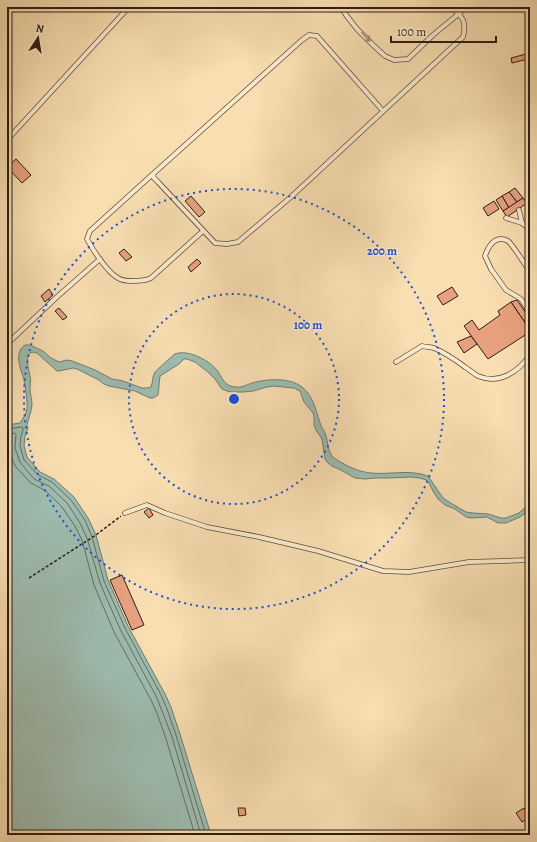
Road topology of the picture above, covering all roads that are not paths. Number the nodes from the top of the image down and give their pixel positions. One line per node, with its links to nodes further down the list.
1 (129, 7): 7 (lane)
2 (341, 7): 5 (lane, one-way to 5)
3 (451, 7): 5 (lane)
4 (467, 7): 5 (lane)
5 (460, 14): 6 (lane)
6 (383, 111): 8 (lane); 13 (lane)
7 (7, 140)
8 (153, 174): 13 (lane); 14 (lane)
9 (519, 210): 11 (lane)
10 (506, 218): 11 (lane)
11 (522, 223): 12 (lane)
12 (530, 230)
13 (203, 231): 14 (lane)
14 (100, 259): 17 (lane)
15 (530, 272): 16 (lane)
16 (530, 313)
17 (7, 344)
18 (530, 355): 19 (lane)
19 (396, 362)
20 (125, 513): 21 (lane)
21 (530, 560)

